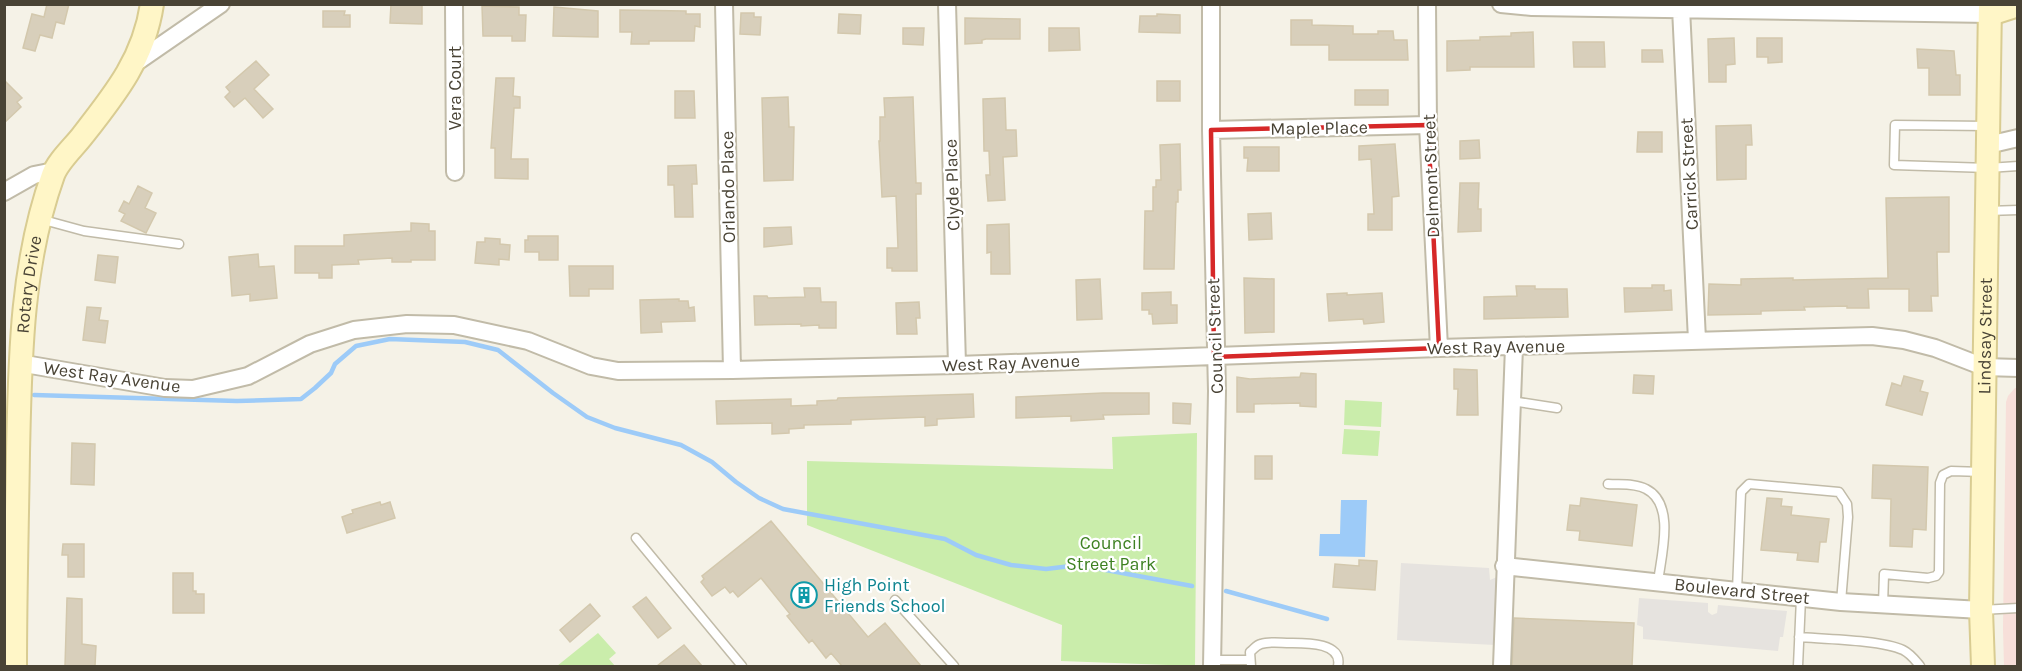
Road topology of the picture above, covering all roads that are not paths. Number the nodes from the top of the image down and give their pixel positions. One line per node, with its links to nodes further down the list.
1 (152, 4): 15 (street, Rotary Drive)
2 (221, 4): 15 (street)
3 (454, 4): 23 (street, Vera Court)
4 (724, 4): 37 (street, Orlando Place)
5 (947, 4): 34 (street, Clyde Place)
6 (1211, 4): 17 (street, Council Street)
7 (1427, 4): 16 (street, Delmont Street)
8 (1501, 4): 10 (street)
9 (2018, 5): 14 (street)
10 (1532, 6): 12 (street)
11 (1757, 7): 12 (street); 13 (street)
12 (1681, 8): 29 (street, Carrick Street)
13 (1927, 9): 14 (street)
14 (1990, 9): 18 (street, Lindsay Street)
15 (134, 64): 22 (street, Rotary Drive)
16 (1428, 125): 17 (street, Maple Place); 31 (street, Delmont Street)
17 (1211, 130): 32 (street, Council Street)
18 (1988, 135): 19 (street); 21 (street, Lindsay Street); 21 (lane)
19 (2018, 138)
20 (2018, 166): 21 (lane)
21 (1988, 168): 26 (street, Lindsay Street)
22 (54, 171): 24 (street); 27 (street, Rotary Drive)
23 (454, 172)
24 (4, 192)
25 (2018, 210): 26 (lane)
26 (1987, 211): 35 (street, Lindsay Street)
27 (39, 219): 28 (lane); 33 (street, Rotary Drive)
28 (179, 244)
29 (1697, 340): 30 (street, West Ray Avenue); 35 (street, West Ray Avenue)
30 (1515, 347): 31 (street, West Ray Avenue); 38 (street)
31 (1439, 348): 32 (street, West Ray Avenue)
32 (1214, 357): 34 (street, West Ray Avenue); 53 (street, Council Street)
33 (19, 363): 37 (street, West Ray Avenue); 55 (street, Rotary Drive)
34 (957, 365): 37 (street, West Ray Avenue)
35 (1984, 367): 36 (street, West Ray Avenue); 40 (street, Lindsay Street)
36 (2018, 368)
37 (732, 370)
38 (1512, 402): 39 (lane); 43 (street)
39 (1557, 408)
40 (1983, 472): 49 (lane); 51 (street, Lindsay Street)
41 (1608, 484): 44 (lane)
42 (636, 538): 56 (lane)
43 (1504, 566): 44 (street, Boulevard Street); 59 (street)
44 (1658, 582): 45 (street, Boulevard Street)
45 (1737, 591): 46 (street, Boulevard Street); 48 (lane)
46 (1800, 598): 48 (street, Boulevard Street); 52 (lane)
47 (895, 600): 57 (lane)
48 (1841, 602): 49 (street, Boulevard Street)
49 (1883, 606): 51 (street, Boulevard Street)
50 (2018, 608): 51 (lane)
51 (1981, 610): 62 (street, Lindsay Street)
52 (1799, 637): 60 (lane); 61 (lane)
53 (1212, 663): 54 (lane)
54 (1250, 663): 58 (lane)
55 (15, 666)
56 (742, 666)
57 (954, 666)
58 (1338, 666)
59 (1502, 666)
60 (1798, 666)
61 (1920, 666)
62 (1983, 666)

